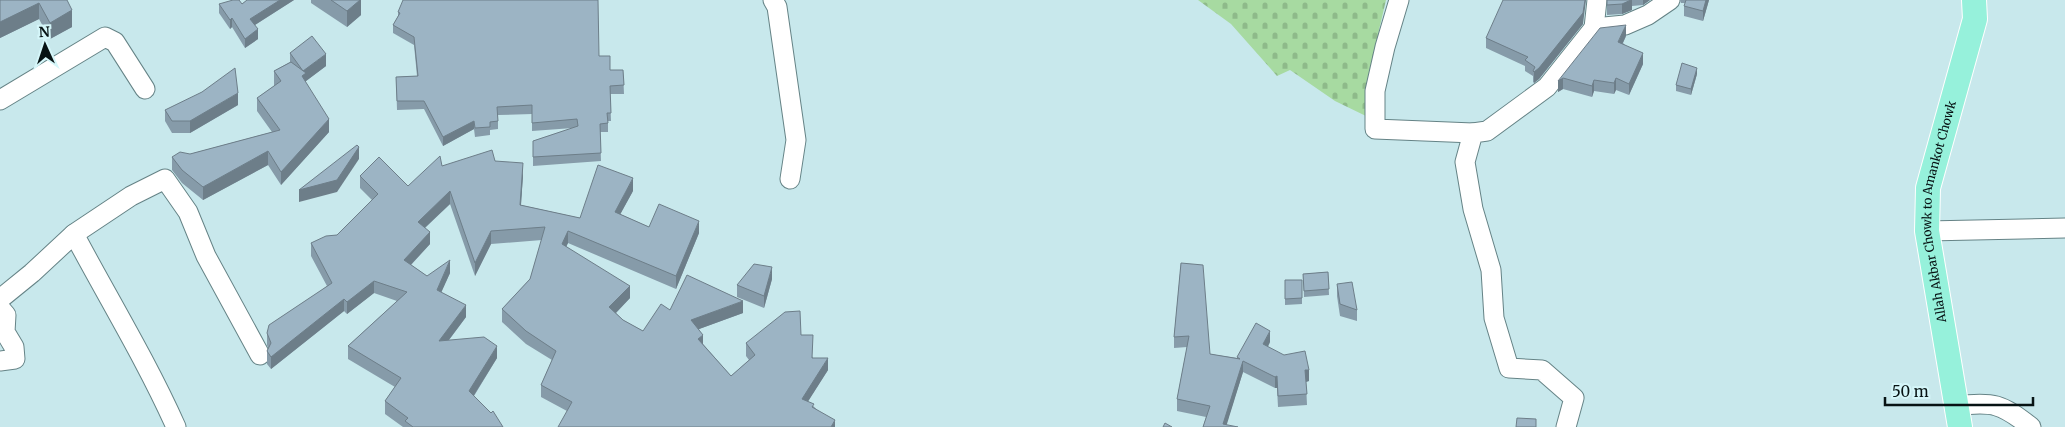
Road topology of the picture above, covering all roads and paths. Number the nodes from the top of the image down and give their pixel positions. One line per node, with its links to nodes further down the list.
1 (773, 0): 10 (street)
2 (1399, 0): 9 (street)
3 (1597, 0): 6 (street)
4 (1670, 0): 6 (street)
5 (1974, 0): 12 (main road, Allah Akbar Chowk to Amankot Chowk)
6 (1594, 28): 9 (street)
7 (145, 89): 8 (street)
8 (0, 100)
9 (1473, 133): 20 (street)
10 (790, 180)
11 (2065, 228): 12 (street)
12 (1927, 231): 18 (main road, Allah Akbar Chowk to Amankot Chowk)
13 (74, 234): 14 (street); 16 (street); 19 (street)
14 (0, 299)
15 (0, 308): 17 (street)
16 (260, 355)
17 (0, 361)
18 (1958, 416): 21 (street)
19 (176, 427)
20 (1566, 427)
21 (2031, 427)

